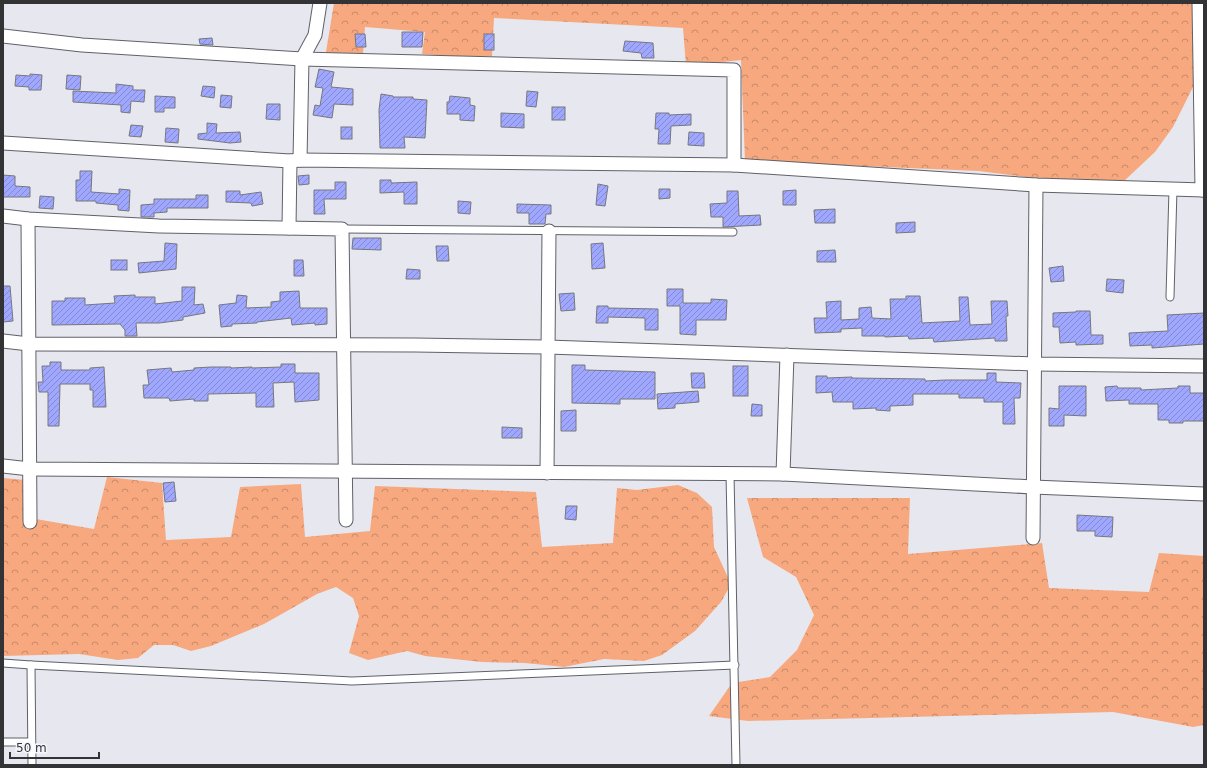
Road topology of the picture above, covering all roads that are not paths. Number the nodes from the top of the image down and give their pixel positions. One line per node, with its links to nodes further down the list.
1 (320, 3): 4 (street)
2 (1199, 3): 10 (street)
3 (3, 36): 4 (street)
4 (302, 59): 6 (street); 7 (street)
5 (3, 143): 6 (street)
6 (295, 161): 7 (street); 13 (street)
7 (734, 165): 8 (street)
8 (1036, 184): 9 (street); 23 (street)
9 (1173, 189): 10 (street); 17 (lane)
10 (1203, 190)
11 (3, 216): 12 (street)
12 (28, 219): 13 (street); 19 (street)
13 (289, 228): 14 (street)
14 (342, 229): 15 (lane); 20 (street)
15 (549, 230): 16 (lane); 21 (street)
16 (733, 232)
17 (1170, 297)
18 (3, 341): 19 (street)
19 (28, 344): 20 (street); 26 (street)
20 (343, 346): 21 (street); 27 (street)
21 (548, 347): 22 (street); 28 (street)
22 (787, 355): 23 (street); 30 (street)
23 (1034, 364): 24 (street); 31 (street)
24 (1204, 366)
25 (3, 466): 26 (street)
26 (30, 469): 27 (street); 34 (street)
27 (345, 470): 28 (street); 33 (street)
28 (547, 473): 29 (street)
29 (730, 474): 30 (street); 37 (lane)
30 (783, 474): 31 (street)
31 (1033, 487): 32 (street); 35 (street)
32 (1204, 494)
33 (346, 520)
34 (30, 522)
35 (1033, 538)
36 (3, 663): 38 (lane)
37 (735, 665): 38 (lane); 42 (lane)
38 (31, 666): 40 (lane)
39 (3, 742): 40 (lane)
40 (31, 742): 41 (lane)
41 (32, 765)
42 (736, 765)

